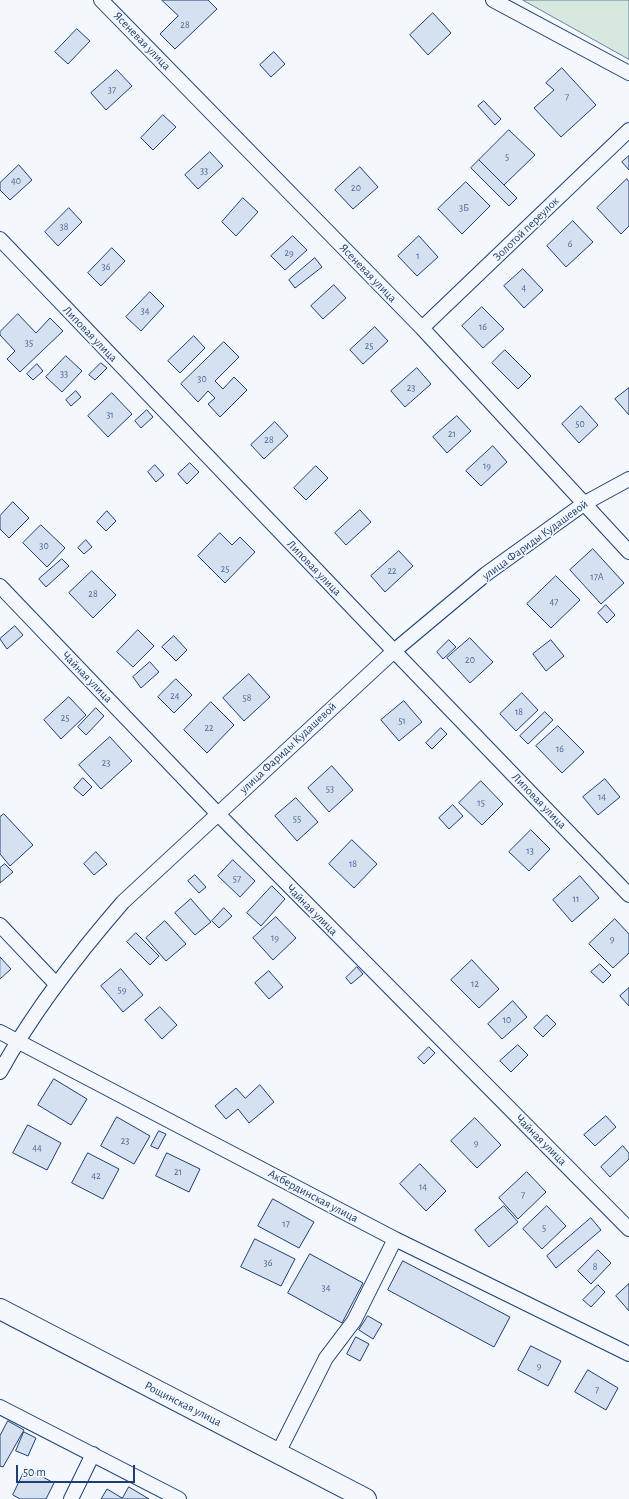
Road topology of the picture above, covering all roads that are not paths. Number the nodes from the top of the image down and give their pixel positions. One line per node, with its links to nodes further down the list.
1 (101, 0): 6 (street, Ясеневая улица)
2 (493, 0): 3 (street)
3 (629, 73)
4 (629, 130): 6 (street, Золотой переулок)
5 (0, 240): 11 (street, Липовая улица)
6 (422, 328): 8 (street, Ясеневая улица)
7 (629, 479): 8 (street, улица Фариды Кудашевой)
8 (585, 503): 9 (street, Ясеневая улица); 11 (street, улица Фариды Кудашевой)
9 (629, 552)
10 (0, 586): 12 (street, Чайная улица)
11 (394, 651): 12 (street, улица Фариды Кудашевой); 13 (street, Липовая улица)
12 (217, 813): 15 (street, улица Фариды Кудашевой); 19 (street, Чайная улица)
13 (629, 895)
14 (0, 925): 15 (street)
15 (56, 984): 17 (street, улица Фариды Кудашевой)
16 (0, 1032): 17 (street, Акбердинская улица)
17 (16, 1041): 18 (street, улица Фариды Кудашевой); 20 (street, Акбердинская улица)
18 (0, 1072)
19 (629, 1229)
20 (395, 1239): 22 (street, Акбердинская улица); 24 (street)
21 (0, 1309): 24 (street, Рощинская улица)
22 (629, 1354)
23 (0, 1407): 25 (street)
24 (278, 1453): 29 (street, Рощинская улица)
25 (93, 1454): 26 (street); 27 (street)
26 (158, 1494): 28 (street)
27 (71, 1499)
28 (179, 1499)
29 (366, 1499)

